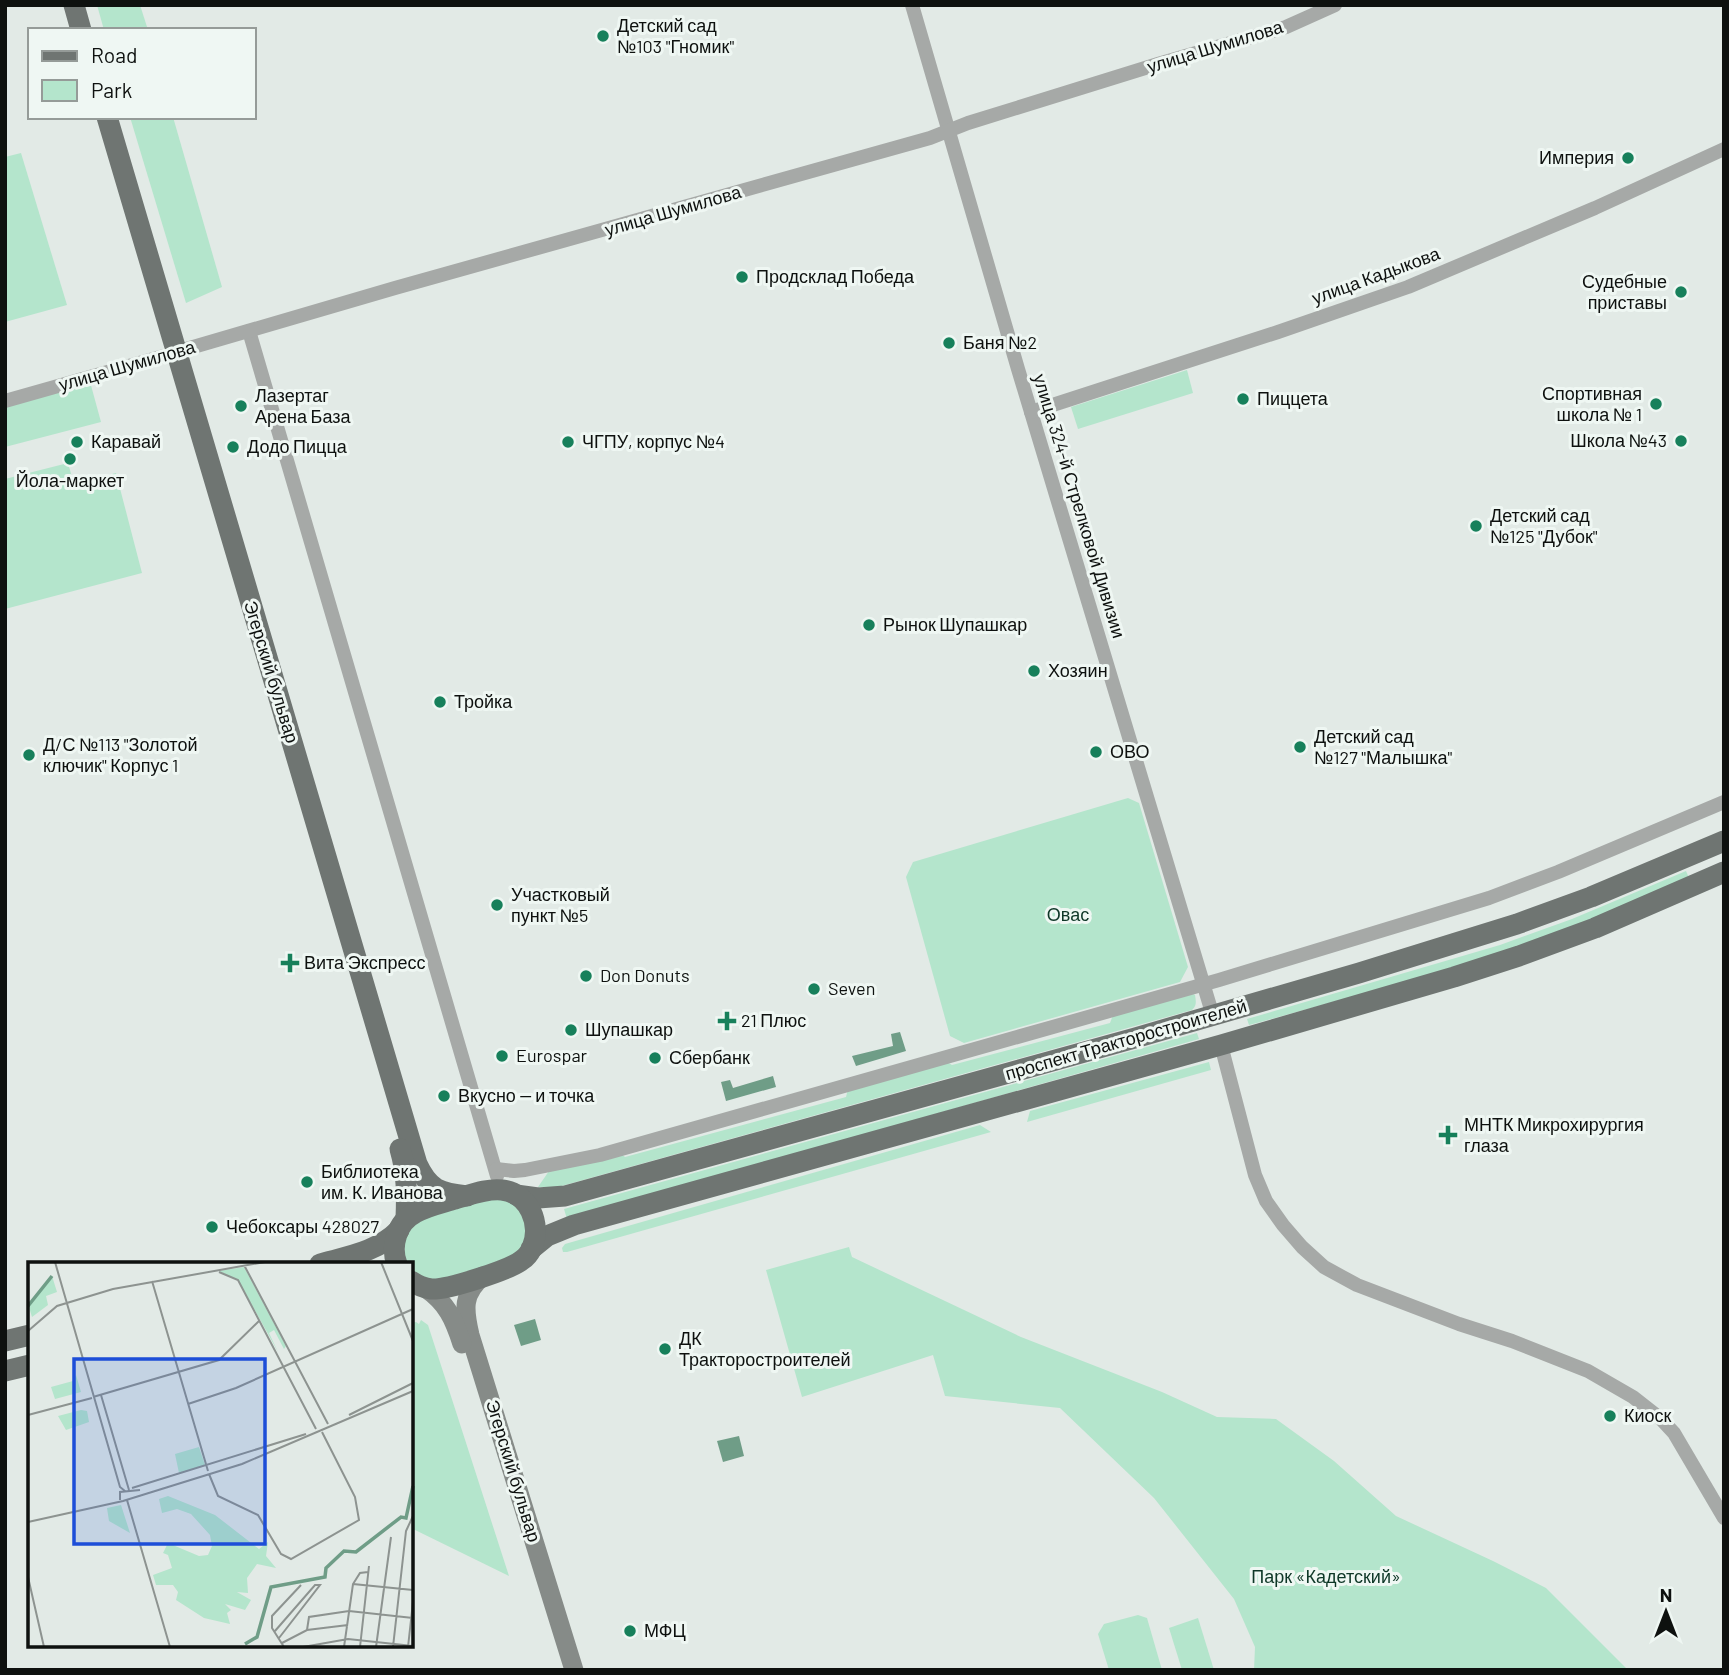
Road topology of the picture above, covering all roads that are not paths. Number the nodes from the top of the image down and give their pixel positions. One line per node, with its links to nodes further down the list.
1 (61, 5): 5 (main road)
2 (74, 5): 6 (main road)
3 (912, 5): 9 (street, улица 324-й Стрелковой Дивизии)
4 (1335, 5): 9 (street, улица Шумилова)
5 (67, 28)
6 (80, 28)
7 (95, 119): 12 (main road, Эгерский бульвар)
8 (108, 119): 12 (main road, Эгерский бульвар)
9 (948, 131): 11 (street, улица Шумилова); 14 (street, улица 324-й Стрелковой Дивизии)
10 (1724, 149): 14 (street, улица Кадыкова)
11 (248, 331): 12 (street, улица Шумилова); 23 (street)
12 (170, 354): 13 (street, улица Шумилова); 19 (main road, Эгерский бульвар)
13 (5, 401)
14 (1031, 412): 20 (street, улица 324-й Стрелковой Дивизии)
15 (1724, 802): 20 (street)
16 (1724, 841): 17 (main road, проспект Тракторостроителей)
17 (1698, 852): 18 (main road); 21 (main road, проспект Тракторостроителей)
18 (1716, 875): 22 (main road, проспект Тракторостроителей)
19 (339, 920): 25 (main road, Эгерский бульвар); 26 (main road, Эгерский бульвар)
20 (1203, 984): 21 (street, улица 324-й Стрелковой Дивизии); 23 (street)
21 (1213, 1016): 22 (main road); 24 (main road, проспект Тракторостроителей)
22 (1222, 1045): 27 (main road, проспект Тракторостроителей); 36 (street)
23 (496, 1168): 24 (street)
24 (508, 1192): 25 (main road, проспект Тракторостроителей); 27 (main road)
25 (467, 1196): 26 (main road, проспект Тракторостроителей)
26 (402, 1225): 28 (main road, проспект Тракторостроителей); 29 (main road, Эгерский бульвар)
27 (531, 1249): 30 (main road, проспект Тракторостроителей)
28 (328, 1262)
29 (397, 1262)
30 (484, 1276): 31 (main road, проспект Тракторостроителей); 37 (main road, Эгерский бульвар)
31 (415, 1284): 37 (main road, Эгерский бульвар)
32 (28, 1335): 33 (main road)
33 (5, 1341)
34 (28, 1366): 35 (main road)
35 (5, 1371)
36 (1724, 1518)
37 (541, 1583): 38 (main road, Эгерский бульвар); 39 (main road, Эгерский бульвар)
38 (562, 1670)
39 (574, 1670)

